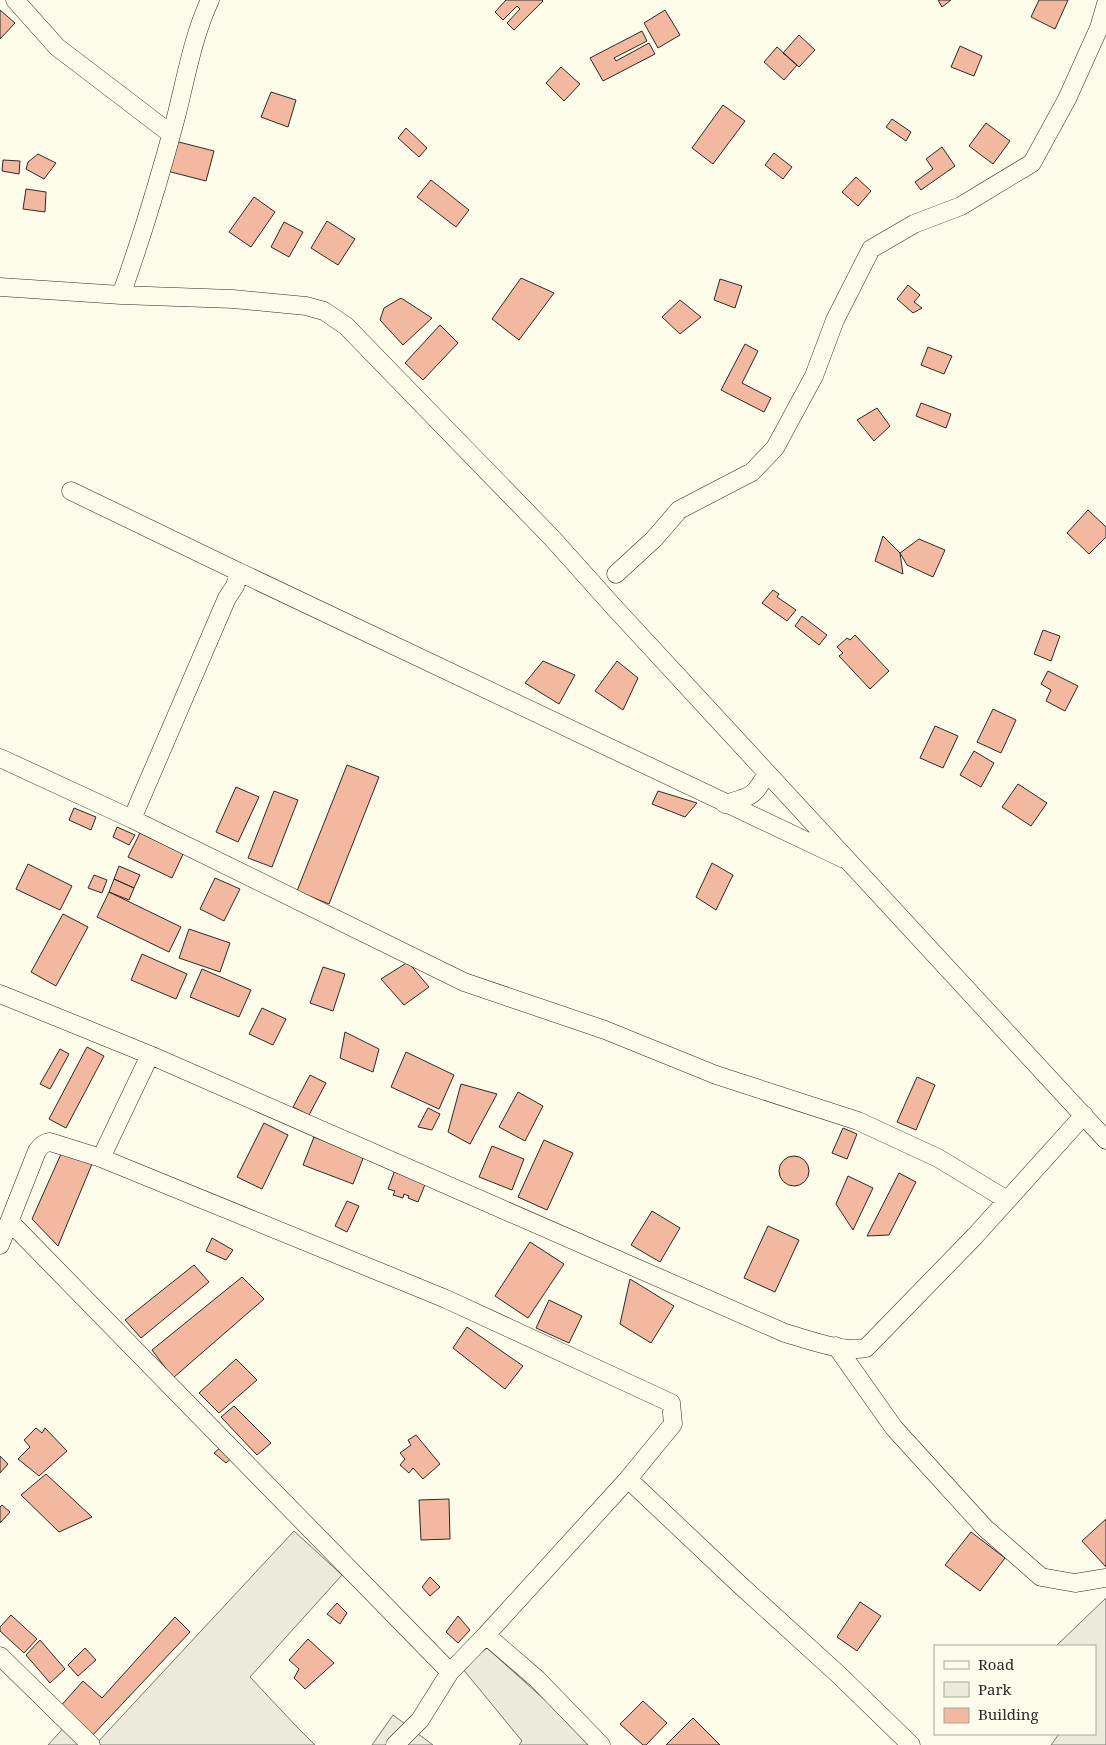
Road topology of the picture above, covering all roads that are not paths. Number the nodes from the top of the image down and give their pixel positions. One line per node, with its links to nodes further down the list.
1 (15, 0): 4 (street)
2 (210, 0): 4 (street)
3 (1106, 4): 9 (street)
4 (171, 134): 6 (street)
5 (0, 287): 6 (street)
6 (121, 295): 10 (street)
7 (71, 491): 8 (street)
8 (239, 572): 14 (street); 15 (street)
9 (616, 574): 10 (street); 11 (street)
10 (591, 582): 11 (street)
11 (612, 605): 13 (street)
12 (0, 758): 15 (street)
13 (768, 772): 14 (street); 16 (street)
14 (726, 804): 16 (street)
15 (132, 819): 22 (street)
16 (851, 862): 19 (street)
17 (0, 994): 18 (street)
18 (150, 1054): 21 (street); 25 (street)
19 (1084, 1115): 20 (street); 22 (street)
20 (1106, 1140)
21 (102, 1158): 23 (street); 26 (street)
22 (1008, 1200): 25 (street)
23 (10, 1222): 24 (street); 30 (street)
24 (0, 1244)
25 (836, 1346): 27 (street)
26 (628, 1479): 28 (street); 34 (street)
27 (1106, 1578)
28 (486, 1635): 30 (street); 33 (street)
29 (0, 1656): 31 (street)
30 (450, 1672): 32 (street)
31 (91, 1745)
32 (395, 1745)
33 (601, 1745)
34 (911, 1745)

